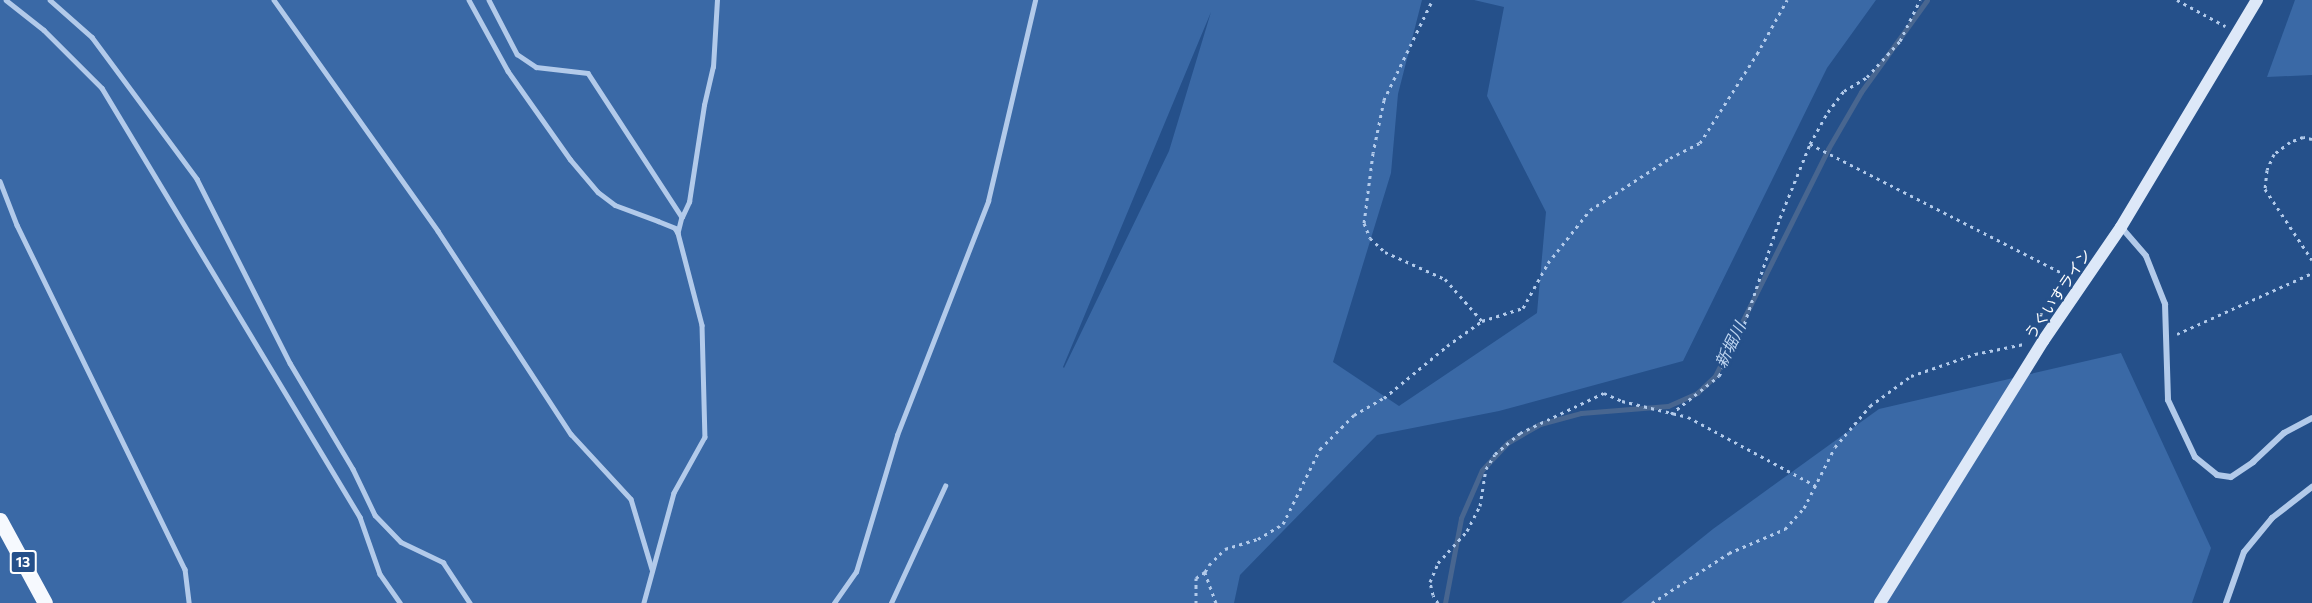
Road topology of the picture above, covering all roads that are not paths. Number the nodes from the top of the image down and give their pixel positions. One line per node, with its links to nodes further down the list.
1 (6, 0): 21 (lane)
2 (50, 0): 22 (lane)
3 (274, 0): 17 (lane)
4 (469, 0): 12 (lane)
5 (489, 0): 10 (lane)
6 (717, 0): 10 (lane)
7 (1035, 0): 24 (lane)
8 (2257, 0): 11 (street, うぐいすライン)
9 (0, 181): 20 (lane)
10 (682, 217): 12 (lane)
11 (2121, 227): 13 (street); 26 (street, うぐいすライン)
12 (678, 233): 17 (lane)
13 (2312, 418)
14 (945, 486): 25 (lane)
15 (2312, 487): 27 (street)
16 (0, 520): 19 (main road, 13)
17 (653, 572): 18 (lane)
18 (645, 602): 23 (lane)
19 (45, 603)
20 (189, 603)
21 (400, 603)
22 (470, 603)
23 (653, 603)
24 (834, 603)
25 (891, 603)
26 (1880, 603)
27 (2226, 603)

